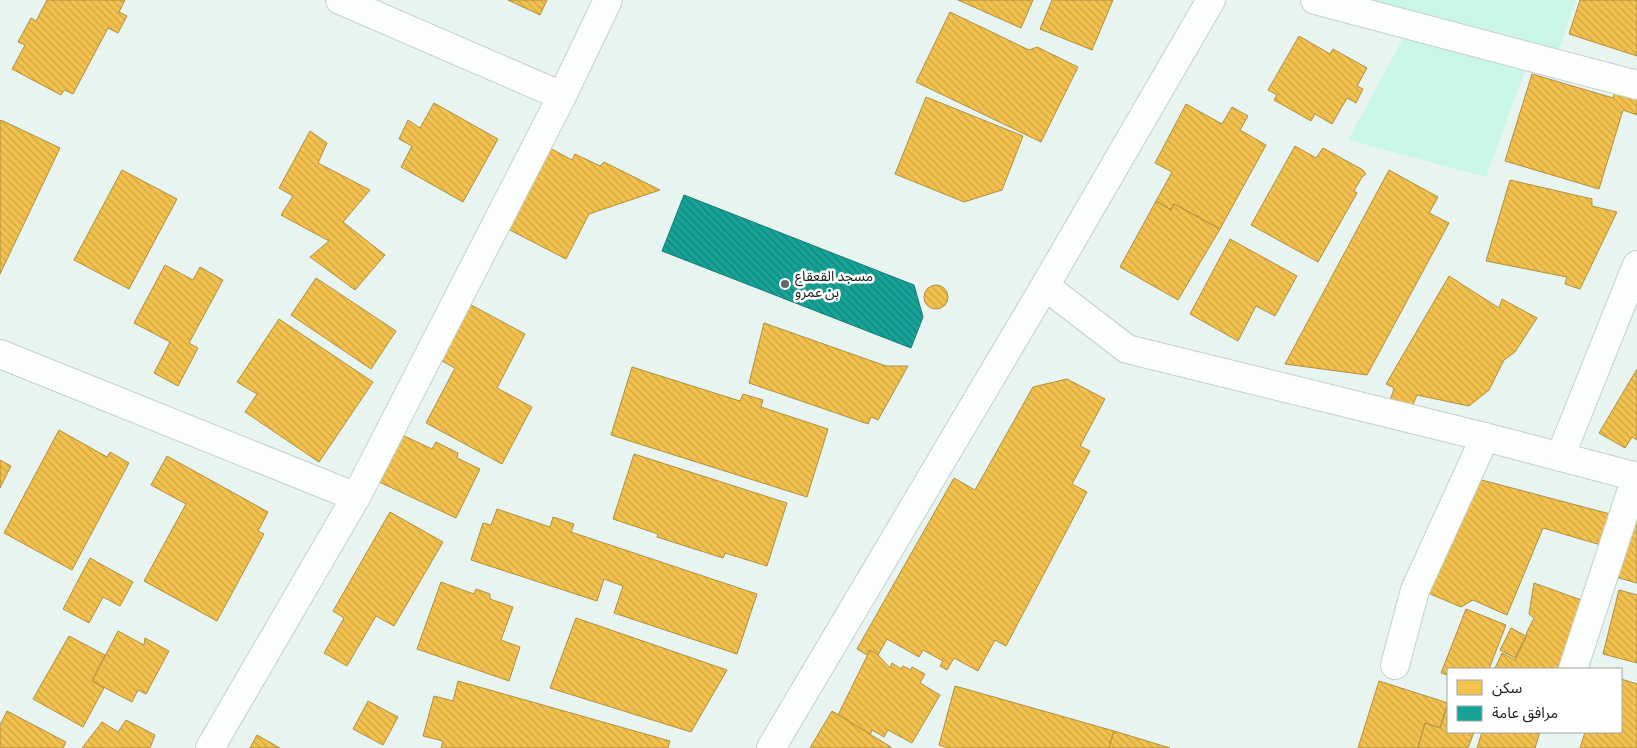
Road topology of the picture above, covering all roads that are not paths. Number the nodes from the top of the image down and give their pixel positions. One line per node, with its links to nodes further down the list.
1 (340, 0): 6 (street)
2 (608, 0): 6 (street)
3 (1211, 0): 8 (street)
4 (1315, 0): 5 (street)
5 (1637, 85)
6 (562, 96): 13 (street)
7 (1637, 265): 11 (street)
8 (1044, 286): 10 (street); 17 (street)
9 (0, 354): 13 (street)
10 (1485, 437): 11 (street); 14 (street)
11 (1560, 457): 12 (street)
12 (1637, 477): 15 (street)
13 (356, 497): 16 (street)
14 (1395, 664)
15 (1573, 668)
16 (210, 748)
17 (771, 748)

